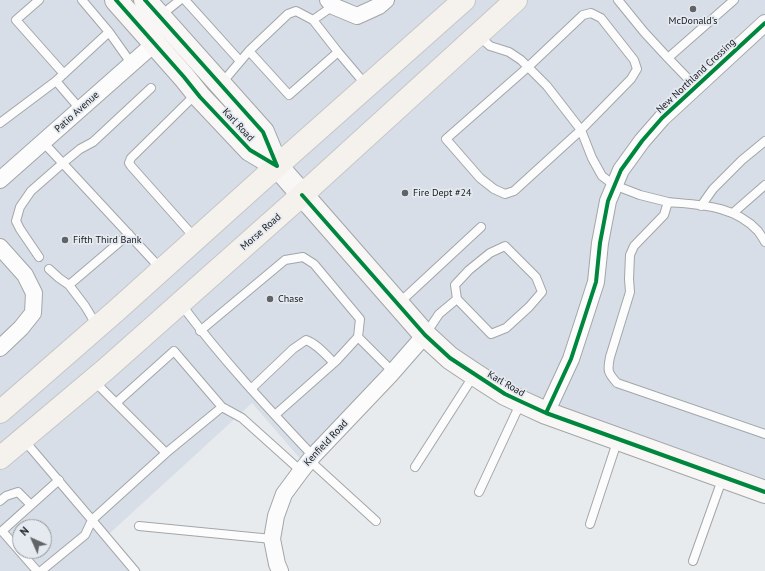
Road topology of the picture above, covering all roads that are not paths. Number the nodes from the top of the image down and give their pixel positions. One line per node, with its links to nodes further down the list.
1 (39, 0): 25 (lane)
2 (82, 0): 16 (lane)
3 (116, 0): 18 (main road, Karl Road)
4 (145, 0): 13 (main road, Karl Road)
5 (180, 0): 13 (lane)
6 (186, 0): 22 (lane)
7 (386, 0): 12 (street)
8 (464, 0): 28 (main road)
9 (516, 0): 17 (main road, Morse Road)
10 (618, 0): 21 (lane)
11 (734, 0): 21 (lane)
12 (330, 3): 14 (lane)
13 (160, 16): 27 (main road, Karl Road)
14 (313, 20): 19 (lane); 20 (lane)
15 (765, 23): 29 (street, New Northland Crossing)
16 (109, 32): 23 (lane); 25 (lane)
17 (477, 36): 24 (lane); 42 (main road, Morse Road)
18 (155, 43): 23 (street, Patio Avenue); 31 (main road, Karl Road)
19 (249, 51): 20 (lane); 22 (lane)
20 (338, 52): 28 (lane)
21 (668, 58): 29 (lane)
22 (240, 61): 27 (lane)
23 (131, 63): 32 (street, Patio Avenue)
24 (528, 67): 34 (lane); 34 (lane); 34 (lane)
25 (64, 74): 26 (lane)
26 (56, 81): 32 (lane); 33 (lane)
27 (221, 84): 38 (main road, Karl Road)
28 (367, 86): 38 (main road)
29 (696, 87): 40 (street, New Northland Crossing)
30 (151, 88): 37 (lane)
31 (197, 93): 38 (main road, Karl Road); 48 (lane)
32 (80, 109): 36 (street, Patio Avenue)
33 (0, 123)
34 (581, 130): 40 (lane)
35 (765, 140): 44 (lane)
36 (43, 142): 37 (lane); 39 (street, Patio Avenue)
37 (62, 163): 47 (lane); 51 (lane)
38 (277, 166): 42 (main road, Karl Road); 48 (main road)
39 (0, 180)
40 (614, 185): 43 (lane); 72 (street, New Northland Crossing)
41 (765, 185): 45 (lane)
42 (302, 195): 56 (main road, Morse Road); 57 (main road, Karl Road)
43 (668, 202): 44 (lane); 74 (lane)
44 (701, 206): 45 (lane)
45 (733, 213): 49 (lane)
46 (482, 227): 57 (lane)
47 (129, 234): 53 (lane); 54 (lane)
48 (196, 238): 53 (main road)
49 (765, 242)
50 (0, 247): 62 (street)
51 (39, 257)
52 (49, 268): 54 (lane)
53 (161, 269): 58 (main road)
54 (69, 285): 58 (lane)
55 (457, 299): 55 (lane); 60 (lane)
56 (180, 303): 59 (lane); 66 (main road, Morse Road)
57 (398, 304): 60 (main road, Karl Road)
58 (97, 327): 71 (main road)
59 (200, 331): 61 (lane); 67 (lane)
60 (424, 335): 64 (street, Kenfield Road); 65 (main road, Karl Road)
61 (358, 337): 63 (lane); 64 (lane)
62 (0, 348)
63 (335, 362): 67 (lane); 73 (lane)
64 (392, 372): 79 (street, Kenfield Road)
65 (474, 374): 68 (main road, Karl Road); 80 (lane)
66 (93, 380): 69 (lane); 75 (main road, Morse Road)
67 (251, 389): 73 (lane)
68 (522, 402): 72 (main road, Karl Road); 83 (lane)
69 (116, 403): 70 (lane); 77 (lane)
70 (222, 407): 77 (lane); 79 (lane)
71 (0, 412)
72 (546, 413): 76 (main road, Karl Road)
73 (276, 415): 79 (lane)
74 (765, 434)
75 (23, 439): 78 (main road, Morse Road); 82 (lane)
76 (618, 439): 81 (main road, Karl Road); 89 (lane)
77 (166, 453): 87 (lane)
78 (0, 458)
79 (308, 462): 88 (lane); 91 (street, Kenfield Road)
80 (415, 467)
81 (723, 477): 84 (main road, Karl Road); 92 (lane)
82 (59, 480): 86 (lane); 87 (lane)
83 (478, 492)
84 (765, 492)
85 (0, 501): 86 (lane)
86 (31, 505): 93 (lane)
87 (92, 520): 94 (lane); 95 (lane)
88 (376, 521)
89 (590, 524)
90 (139, 526): 91 (lane)
91 (272, 539): 96 (street, Kenfield Road)
92 (693, 561)
93 (37, 571)
94 (41, 571)
95 (135, 571)
96 (280, 571)

